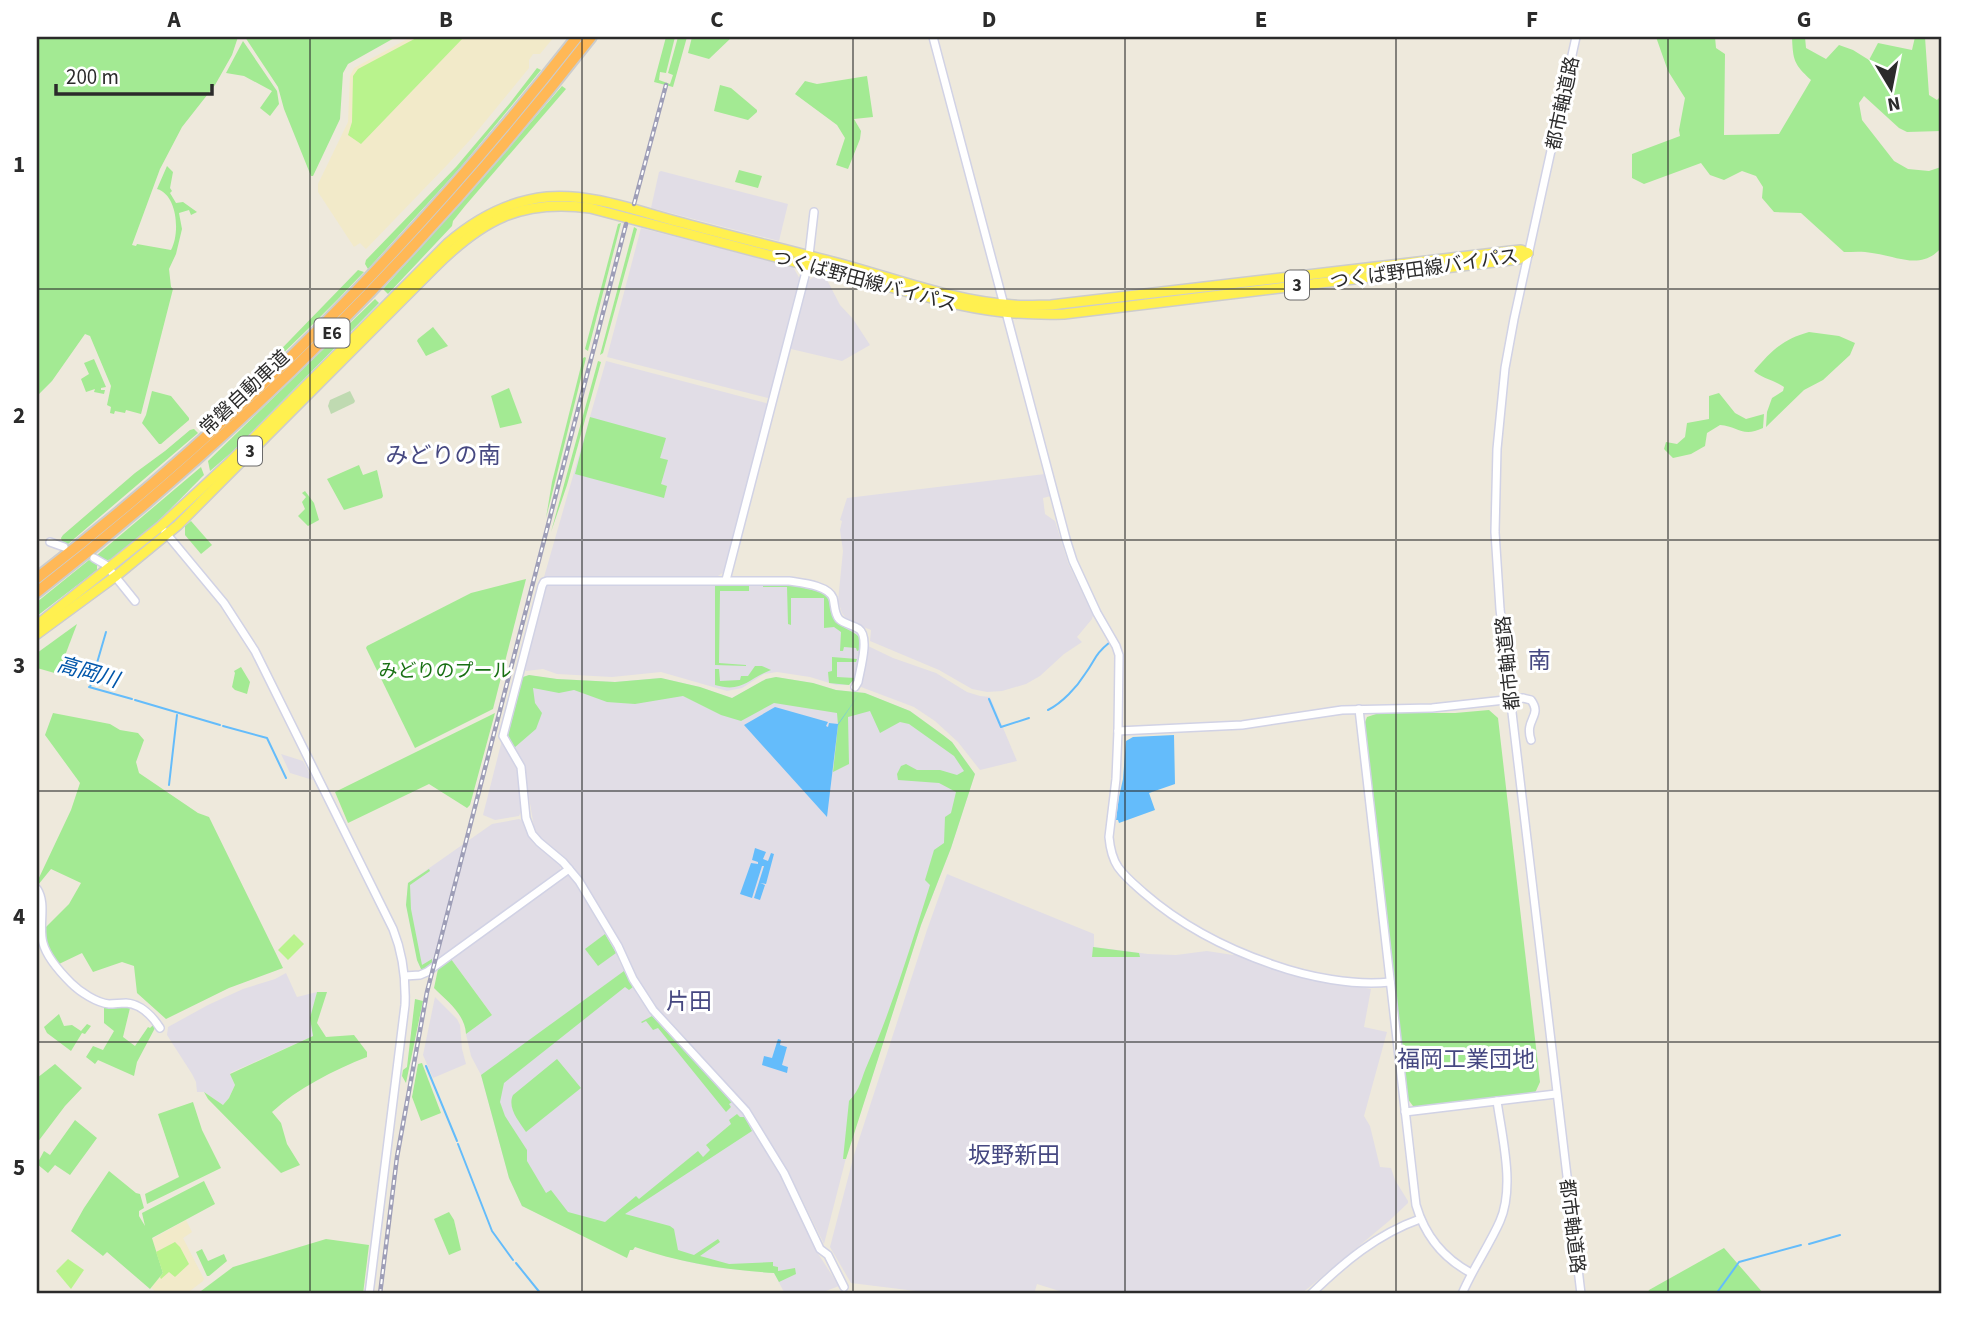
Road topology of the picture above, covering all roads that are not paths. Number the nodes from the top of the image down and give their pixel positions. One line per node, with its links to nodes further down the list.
1 (577, 37): 15 (highway, 常磐自動車道 / E6)
2 (592, 37): 17 (highway, 常磐自動車道 / E6)
3 (933, 37): 8 (street)
4 (1576, 37): 6 (street, 都市軸道路)
5 (814, 212): 7 (street)
6 (1528, 253): 8 (main road, つくば野田線バイパス / 3); 22 (street, 都市軸道路)
7 (808, 260): 8 (main road, つくば野田線バイパス / 3); 9 (main road, つくば野田線バイパス / 3); 10 (main road, つくば野田線バイパス / 3); 16 (street)
8 (1005, 309): 24 (street)
9 (161, 526): 10 (street); 14 (main road, つくば野田線バイパス / 3)
10 (167, 534): 14 (main road, つくば野田線バイパス / 3); 28 (street)
11 (50, 542): 12 (street)
12 (64, 547)
13 (94, 558): 14 (street)
14 (113, 572): 18 (street); 19 (main road, つくば野田線バイパス / 3); 20 (main road, つくば野田線バイパス / 3)
15 (37, 578)
16 (726, 580): 21 (street); 26 (street)
17 (37, 592)
18 (135, 601)
19 (37, 625)
20 (37, 634)
21 (855, 687)
22 (1511, 700): 23 (street); 25 (street); 31 (street, 都市軸道路)
23 (1359, 709): 24 (street); 29 (street)
24 (1118, 731): 29 (street)
25 (1531, 740)
26 (569, 869): 28 (street); 36 (street)
27 (37, 889): 30 (street)
28 (405, 976): 37 (street)
29 (1390, 982): 33 (street)
30 (160, 1028)
31 (1556, 1094): 32 (street); 40 (street, 都市軸道路)
32 (1497, 1101): 33 (street); 35 (street)
33 (1405, 1112): 34 (street)
34 (1420, 1219): 35 (street); 38 (street)
35 (1471, 1273): 39 (street)
36 (844, 1287)
37 (369, 1294)
38 (1311, 1294)
39 (1462, 1294)
40 (1581, 1294)

